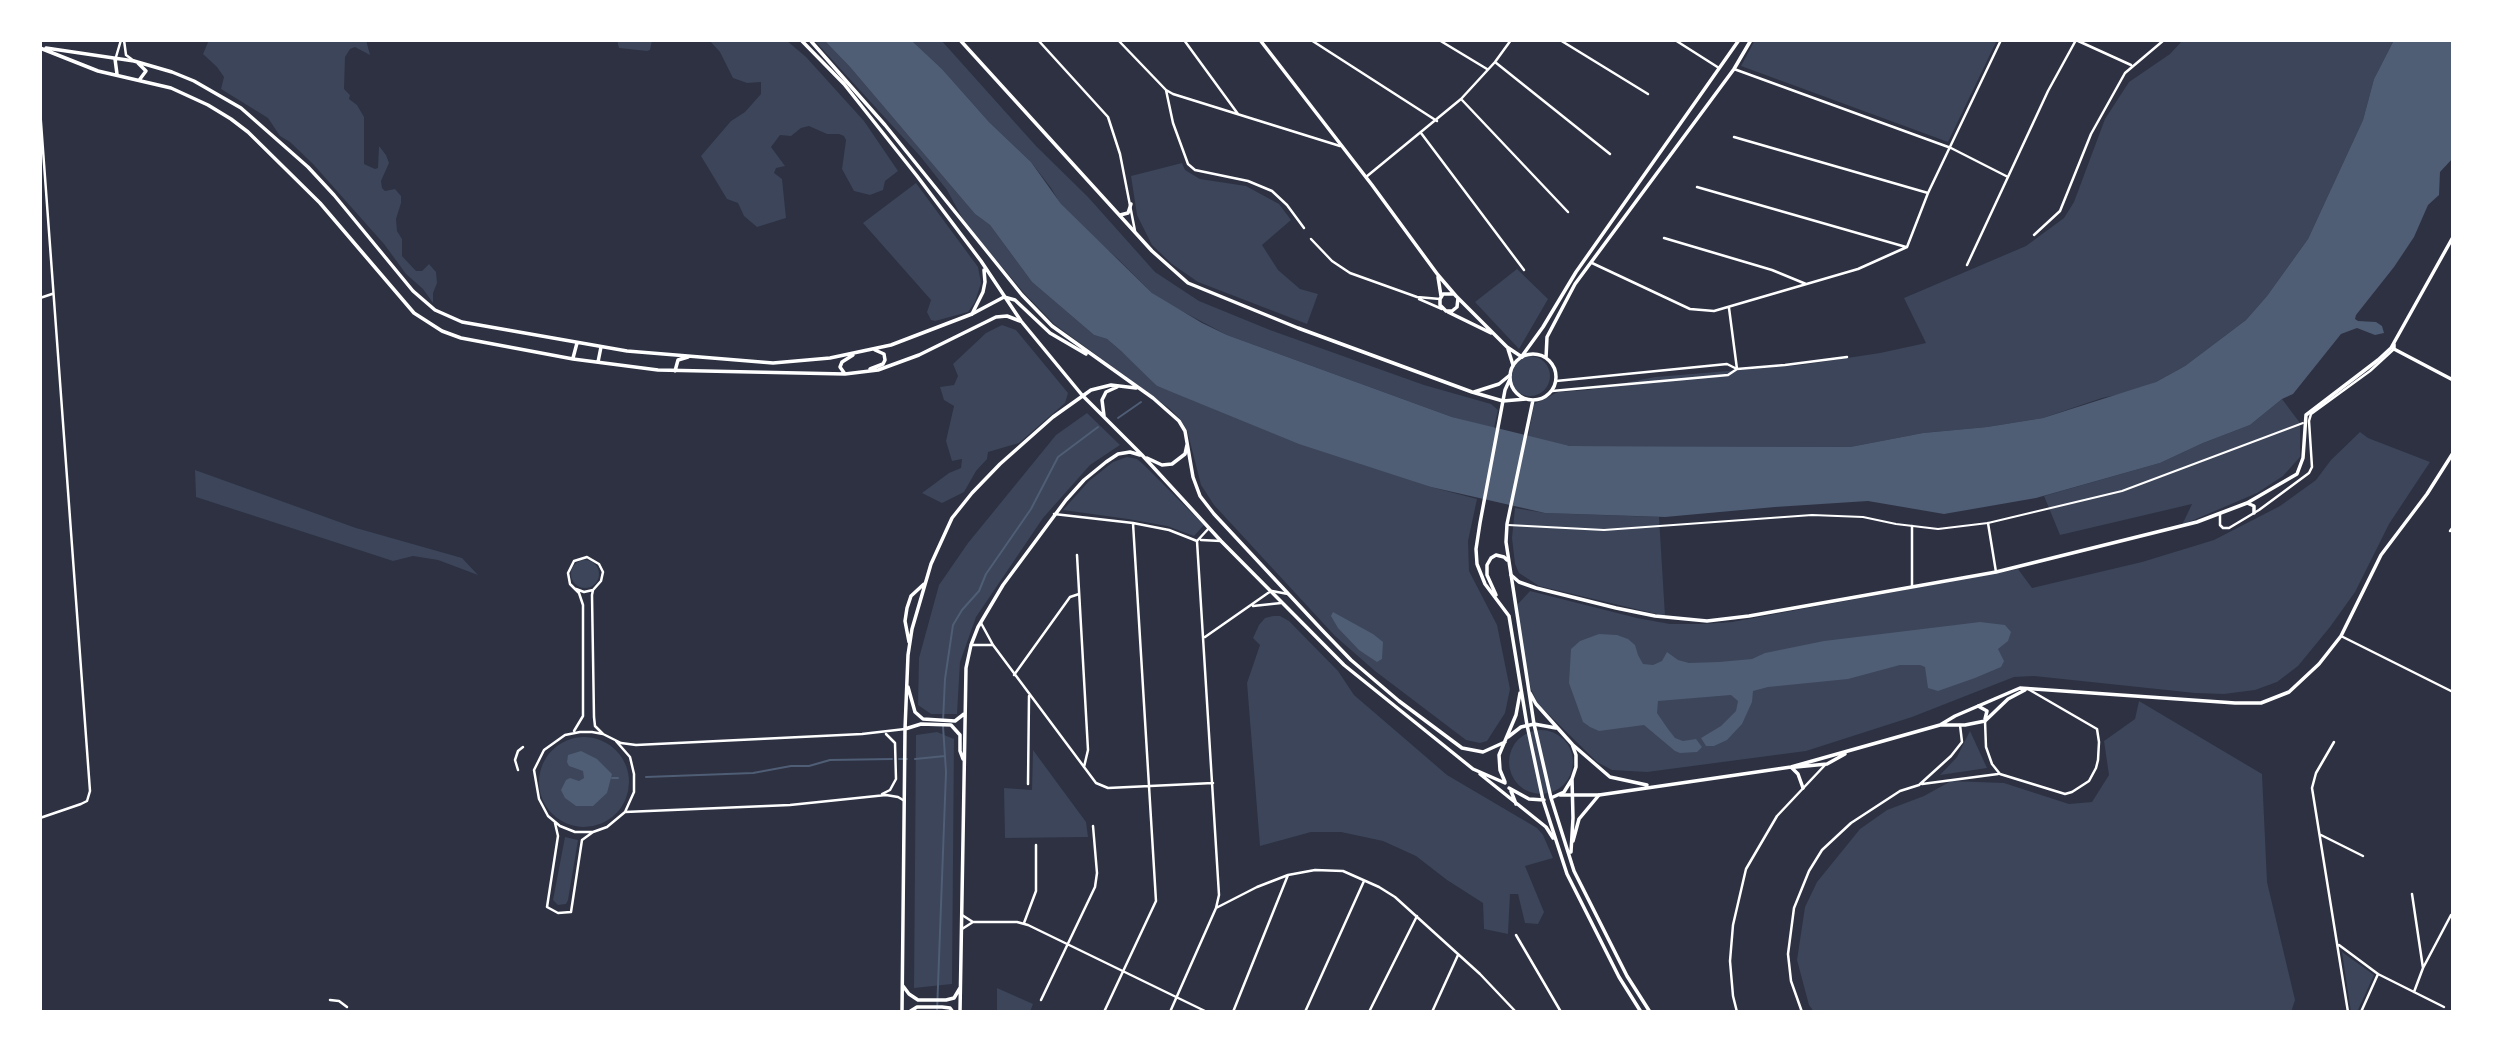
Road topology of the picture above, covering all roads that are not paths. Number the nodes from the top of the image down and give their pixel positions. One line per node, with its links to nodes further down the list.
1 (122, 40): 20 (street); 21 (street)
2 (801, 40): 56 (main road)
3 (810, 40): 83 (main road)
4 (960, 40): 46 (main road)
5 (1038, 40): 44 (street)
6 (1118, 40): 29 (street)
7 (1184, 40): 33 (street)
8 (1260, 40): 37 (main road)
9 (1311, 40): 34 (street)
10 (1439, 40): 26 (street)
11 (1511, 40): 22 (street)
12 (1560, 40): 30 (street)
13 (1675, 40): 24 (street)
14 (1740, 40): 24 (main road)
15 (1751, 40): 25 (main road)
16 (2001, 40): 38 (street)
17 (2076, 40): 23 (street); 41 (street)
18 (2164, 40): 23 (street)
19 (40, 48): 20 (main road); 27 (main road)
20 (115, 59): 21 (main road); 27 (main road)
21 (134, 61): 28 (main road); 73 (main road)
22 (1495, 62): 26 (street); 39 (street)
23 (2132, 66): 49 (street)
24 (1719, 68): 81 (main road)
25 (1734, 69): 38 (street); 57 (main road)
26 (1488, 70): 31 (street)
27 (117, 75): 28 (main road)
28 (140, 79): 85 (main road)
29 (1166, 90): 33 (street); 47 (street)
30 (1648, 94)
31 (1461, 99): 34 (street); 45 (street)
32 (40, 109): 62 (street)
33 (1238, 115): 37 (street)
34 (1437, 121): 35 (street)
35 (1421, 133): 40 (street); 59 (street)
36 (1734, 137): 43 (street)
37 (1339, 146): 40 (main road)
38 (1951, 148): 41 (street); 43 (street)
39 (1610, 154)
40 (1366, 177): 60 (main road)
41 (2008, 177): 58 (street)
42 (1698, 187): 53 (street)
43 (1928, 193): 53 (street)
44 (1131, 204): 46 (main road); 48 (street)
45 (1568, 212)
46 (1120, 215): 48 (main road)
47 (1304, 228)
48 (1135, 232): 98 (main road)
49 (2034, 234)
50 (2453, 237): 54 (main road)
51 (1664, 238): 61 (street)
52 (1311, 239): 64 (street)
53 (1907, 247): 61 (street)
54 (2445, 251): 55 (main road); 74 (main road)
55 (2453, 255)
56 (981, 261): 63 (main road); 70 (main road)
57 (1590, 262): 68 (street); 84 (main road)
58 (1967, 265)
59 (1524, 270)
60 (1438, 275): 65 (main road); 67 (main road)
61 (1806, 284): 68 (street)
62 (52, 293): 66 (street); 195 (street)
63 (1004, 297): 70 (main road); 71 (main road); 83 (main road)
64 (1417, 297): 67 (street); 69 (street)
65 (1457, 297): 67 (main road); 69 (main road); 72 (main road)
66 (40, 298)
67 (1441, 298): 69 (main road)
68 (1729, 308): 88 (street)
69 (1445, 310): 72 (main road)
70 (972, 314): 78 (main road)
71 (1021, 321): 91 (main road); 99 (main road)
72 (1494, 334): 76 (main road)
73 (577, 343): 75 (main road); 85 (main road)
74 (2394, 343): 77 (main road); 104 (main road)
75 (601, 347): 80 (main road); 86 (main road)
76 (1507, 347): 81 (main road); 87 (main road)
77 (2394, 349): 93 (main road); 109 (street)
78 (872, 350): 79 (main road); 91 (main road)
79 (855, 354): 80 (main road); 90 (main road)
80 (697, 356): 89 (main road)
81 (1522, 356): 84 (main road); 87 (main road)
82 (1847, 357): 88 (street)
83 (1094, 358): 96 (main road)
84 (1546, 358): 94 (main road)
85 (573, 359): 86 (main road)
86 (598, 362): 89 (main road)
87 (1513, 365): 92 (main road)
88 (1737, 369): 94 (street); 97 (street)
89 (675, 371): 90 (main road)
90 (845, 373): 91 (main road)
91 (861, 373)
92 (1510, 377): 98 (main road); 100 (main road); 102 (main road)
93 (2453, 380)
94 (1556, 381): 97 (main road)
95 (1122, 386): 96 (main road); 99 (main road); 103 (main road)
96 (1138, 388): 105 (main road)
97 (1552, 391): 101 (main road)
98 (1472, 392): 102 (main road)
99 (1082, 395): 103 (main road); 125 (main road)
100 (1527, 399): 101 (main road); 102 (main road)
101 (1533, 400): 114 (main road)
102 (1503, 401): 132 (main road)
103 (1104, 418): 107 (main road)
104 (2304, 422): 108 (main road); 113 (street)
105 (1188, 443): 107 (main road); 131 (main road)
106 (2453, 453): 136 (main road)
107 (1142, 455): 110 (main road); 117 (main road)
108 (2247, 503): 109 (main road); 111 (main road)
109 (2254, 513): 111 (street)
110 (1054, 514): 112 (street); 135 (main road)
111 (2220, 514): 123 (main road)
112 (1133, 523): 119 (street); 182 (street)
113 (1989, 523): 115 (street); 123 (street)
114 (1507, 525): 115 (street); 122 (main road)
115 (1912, 526): 126 (street)
116 (2453, 527): 118 (street)
117 (1209, 528): 119 (street); 120 (main road)
118 (2450, 531)
119 (1199, 541): 120 (street); 137 (street)
120 (1221, 541): 129 (main road)
121 (1077, 555): 130 (street)
122 (1509, 564): 124 (main road); 132 (main road)
123 (1996, 572): 126 (main road)
124 (1510, 573): 126 (main road); 144 (main road)
125 (926, 582): 138 (main road); 138 (main road)
126 (1912, 587)
127 (575, 589): 128 (street); 128 (street); 160 (street)
128 (593, 590): 162 (street)
129 (1272, 591): 131 (street); 133 (main road); 134 (street)
130 (1080, 594): 141 (street); 172 (street)
131 (1289, 594): 163 (main road)
132 (1498, 600): 143 (main road)
133 (1284, 603): 134 (street); 174 (main road)
134 (1250, 606): 137 (street)
135 (981, 623): 139 (main road); 140 (street)
136 (2341, 636): 145 (main road); 146 (street)
137 (1204, 638): 179 (street)
138 (909, 644): 142 (main road)
139 (971, 645): 140 (street); 150 (main road)
140 (993, 645): 141 (street)
141 (1014, 675): 147 (street)
142 (907, 683): 152 (main road); 158 (main road)
143 (1521, 687): 155 (main road); 163 (main road)
144 (1528, 688): 154 (main road); 159 (main road)
145 (2028, 689): 148 (main road); 151 (main road); 176 (street)
146 (2453, 692)
147 (1029, 695): 172 (street); 178 (street)
148 (1978, 706): 149 (main road); 151 (main road)
149 (1968, 710): 156 (main road); 157 (main road)
150 (965, 713): 153 (main road); 170 (main road)
151 (1985, 721): 157 (main road); 176 (street)
152 (926, 722): 153 (main road); 158 (main road)
153 (949, 723): 170 (main road)
154 (1534, 724): 155 (main road); 159 (main road); 190 (main road)
155 (1527, 725): 163 (main road); 191 (main road)
156 (1940, 725): 157 (main road); 168 (main road)
157 (1960, 725): 181 (street)
158 (905, 729): 161 (street); 192 (main road)
159 (1560, 731): 166 (main road)
160 (572, 733): 162 (street); 196 (street)
161 (885, 733): 164 (street); 189 (street)
162 (603, 734): 164 (street)
163 (1506, 740): 180 (main road)
164 (616, 741): 194 (street)
165 (2333, 742): 199 (street)
166 (1572, 744): 177 (main road); 183 (main road)
167 (523, 747): 175 (street)
168 (1850, 752): 169 (main road); 171 (main road)
169 (1836, 755): 171 (main road); 173 (main road)
170 (964, 761): 208 (main road)
171 (1827, 764): 173 (main road); 185 (street)
172 (1084, 767): 182 (street)
173 (1790, 767): 183 (main road); 185 (main road)
174 (1473, 769): 180 (main road); 193 (main road)
175 (518, 770)
176 (2000, 774): 181 (street)
177 (1572, 779): 186 (main road); 188 (main road)
178 (1028, 783)
179 (1213, 783): 182 (street); 207 (street)
180 (1505, 783): 184 (main road)
181 (1919, 785): 246 (street)
182 (1149, 786): 219 (street)
183 (1649, 786): 187 (main road)
184 (1509, 788): 191 (main road); 193 (main road)
185 (1803, 788): 245 (street)
186 (1573, 794): 187 (main road); 188 (main road); 202 (main road)
187 (1599, 794): 202 (main road)
188 (1560, 795): 190 (main road)
189 (876, 796): 192 (street); 194 (street)
190 (1551, 798): 191 (main road); 202 (main road)
191 (1544, 800): 201 (main road)
192 (905, 803): 221 (main road)
193 (1516, 804): 201 (main road)
194 (625, 812): 198 (street)
195 (40, 818)
196 (555, 823): 198 (street); 198 (street)
197 (1093, 826): 215 (street)
198 (593, 832)
199 (2321, 835): 203 (street); 216 (street)
200 (1036, 845): 212 (street)
201 (1557, 846): 243 (main road)
202 (1570, 854): 244 (main road)
203 (2363, 856)
204 (1288, 875): 205 (street); 207 (street); 237 (street)
205 (1364, 881): 210 (street); 238 (street)
206 (2412, 894): 218 (street)
207 (1216, 908): 224 (street)
208 (962, 915): 211 (street); 213 (main road)
209 (2451, 915): 218 (street)
210 (1416, 916): 217 (street); 239 (street)
211 (973, 922): 212 (street); 213 (street)
212 (1023, 924): 215 (street)
213 (962, 929): 222 (main road)
214 (1516, 935): 242 (street)
215 (1067, 944): 219 (street); 226 (street)
216 (2339, 945): 220 (street); 247 (street)
217 (1458, 955): 230 (street); 240 (street)
218 (2423, 968): 223 (street)
219 (1123, 971): 224 (street); 234 (street)
220 (2378, 974): 223 (street); 248 (street)
221 (903, 984): 222 (main road); 231 (main road)
222 (961, 984): 233 (main road)
223 (2414, 992): 228 (street)
224 (1177, 997): 235 (street); 236 (street)
225 (330, 1000): 227 (street)
226 (1041, 1000)
227 (347, 1007)
228 (2444, 1007)
229 (952, 1010): 232 (main road)
230 (1511, 1010): 241 (street)
231 (902, 1012)
232 (909, 1012)
233 (960, 1012)
234 (1104, 1012)
235 (1170, 1012)
236 (1208, 1012)
237 (1233, 1012)
238 (1305, 1012)
239 (1369, 1012)
240 (1432, 1012)
241 (1516, 1012)
242 (1561, 1012)
243 (1641, 1012)
244 (1650, 1012)
245 (1737, 1012)
246 (1802, 1012)
247 (2348, 1012)
248 (2361, 1012)

